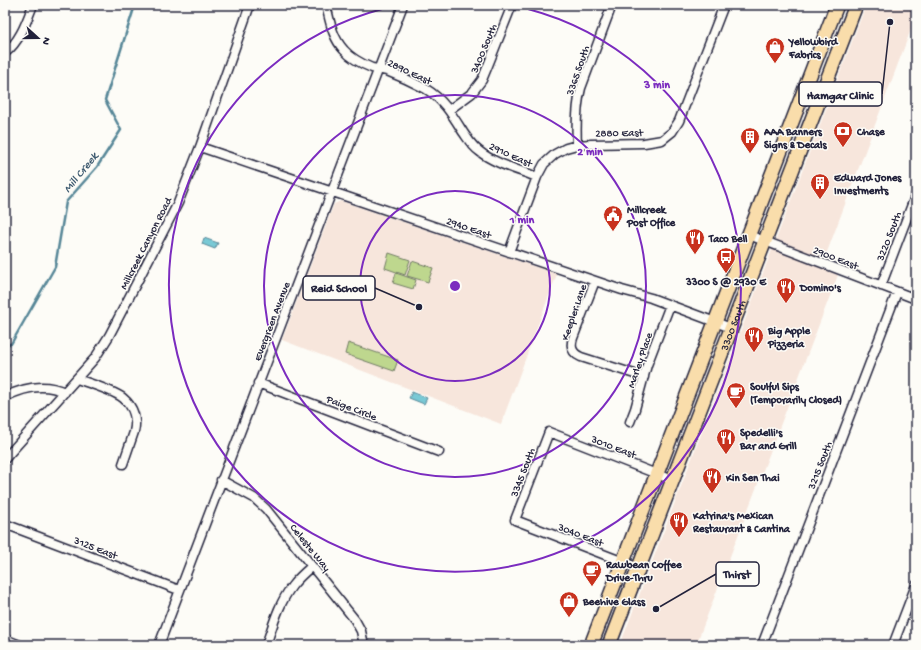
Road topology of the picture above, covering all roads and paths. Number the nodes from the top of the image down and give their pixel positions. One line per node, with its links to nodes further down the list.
1 (33, 5): 10 (street)
2 (250, 5): 14 (street, Millcreek Canyon Road)
3 (326, 5): 11 (street, 2890 East)
4 (404, 5): 11 (street, Evergreen Avenue)
5 (512, 5): 12 (street, 3400 South)
6 (612, 5): 13 (street, 3365 South)
7 (724, 5): 13 (street, 2880 East)
8 (837, 5): 18 (main road, 3300 South)
9 (856, 5): 19 (main road, 3300 South)
10 (5, 53)
11 (379, 69): 12 (street, 2890 East); 16 (street, Evergreen Avenue)
12 (449, 110): 15 (street, 2910 East)
13 (577, 145): 15 (street, 2880 East)
14 (200, 147): 16 (street, 2940 East); 29 (street, Millcreek Canyon Road)
15 (537, 177): 20 (street, 2880 East)
16 (332, 192): 20 (street, 2940 East); 30 (street, Evergreen Avenue)
17 (916, 194): 22 (street, 3220 South)
18 (749, 236): 19 (street, 2900 East); 26 (main road, 3300 South)
19 (765, 242): 22 (street, 2900 East); 27 (main road, 3300 South)
20 (509, 252): 21 (street, 2940 East)
21 (595, 281): 25 (street, 2940 East); 28 (street, Keepler Lane)
22 (880, 286): 23 (street, 2900 East)
23 (897, 292): 24 (street, 2900 East); 55 (street, 3215 South)
24 (916, 300)
25 (670, 306): 26 (street, 2940 East); 28 (street, Marley Place)
26 (716, 322): 27 (street, 2940 East); 38 (main road, 3300 South)
27 (731, 328): 40 (main road, 3300 South)
28 (644, 377): 33 (street, Marley Place)
29 (77, 379): 31 (street, Millcreek Canyon Road); 37 (street)
30 (258, 383): 35 (street, Paige Circle); 39 (street, Evergreen Avenue)
31 (65, 392): 32 (street); 36 (street, Millcreek Canyon Road)
32 (5, 397)
33 (630, 422)
34 (549, 432): 38 (street, 3010 East); 41 (street, 3345 South)
35 (438, 452)
36 (5, 459)
37 (122, 464)
38 (657, 474): 40 (street, 3010 East); 43 (main road, 3300 South)
39 (221, 480): 44 (street, Celeste Way); 47 (street, Evergreen Avenue)
40 (672, 480): 45 (main road, 3300 South)
41 (515, 520): 43 (street, 3040 East)
42 (5, 524): 47 (street, 3125 East)
43 (624, 562): 45 (street, 3040 East); 53 (main road, 3300 South)
44 (312, 566): 51 (street); 52 (street, Celeste Way)
45 (638, 568): 54 (main road, 3300 South)
46 (916, 585): 56 (street)
47 (179, 590): 50 (street, Evergreen Avenue)
48 (5, 639): 49 (street)
49 (20, 645)
50 (159, 645)
51 (266, 645)
52 (364, 645)
53 (592, 645)
54 (609, 645)
55 (762, 645)
56 (893, 645)

